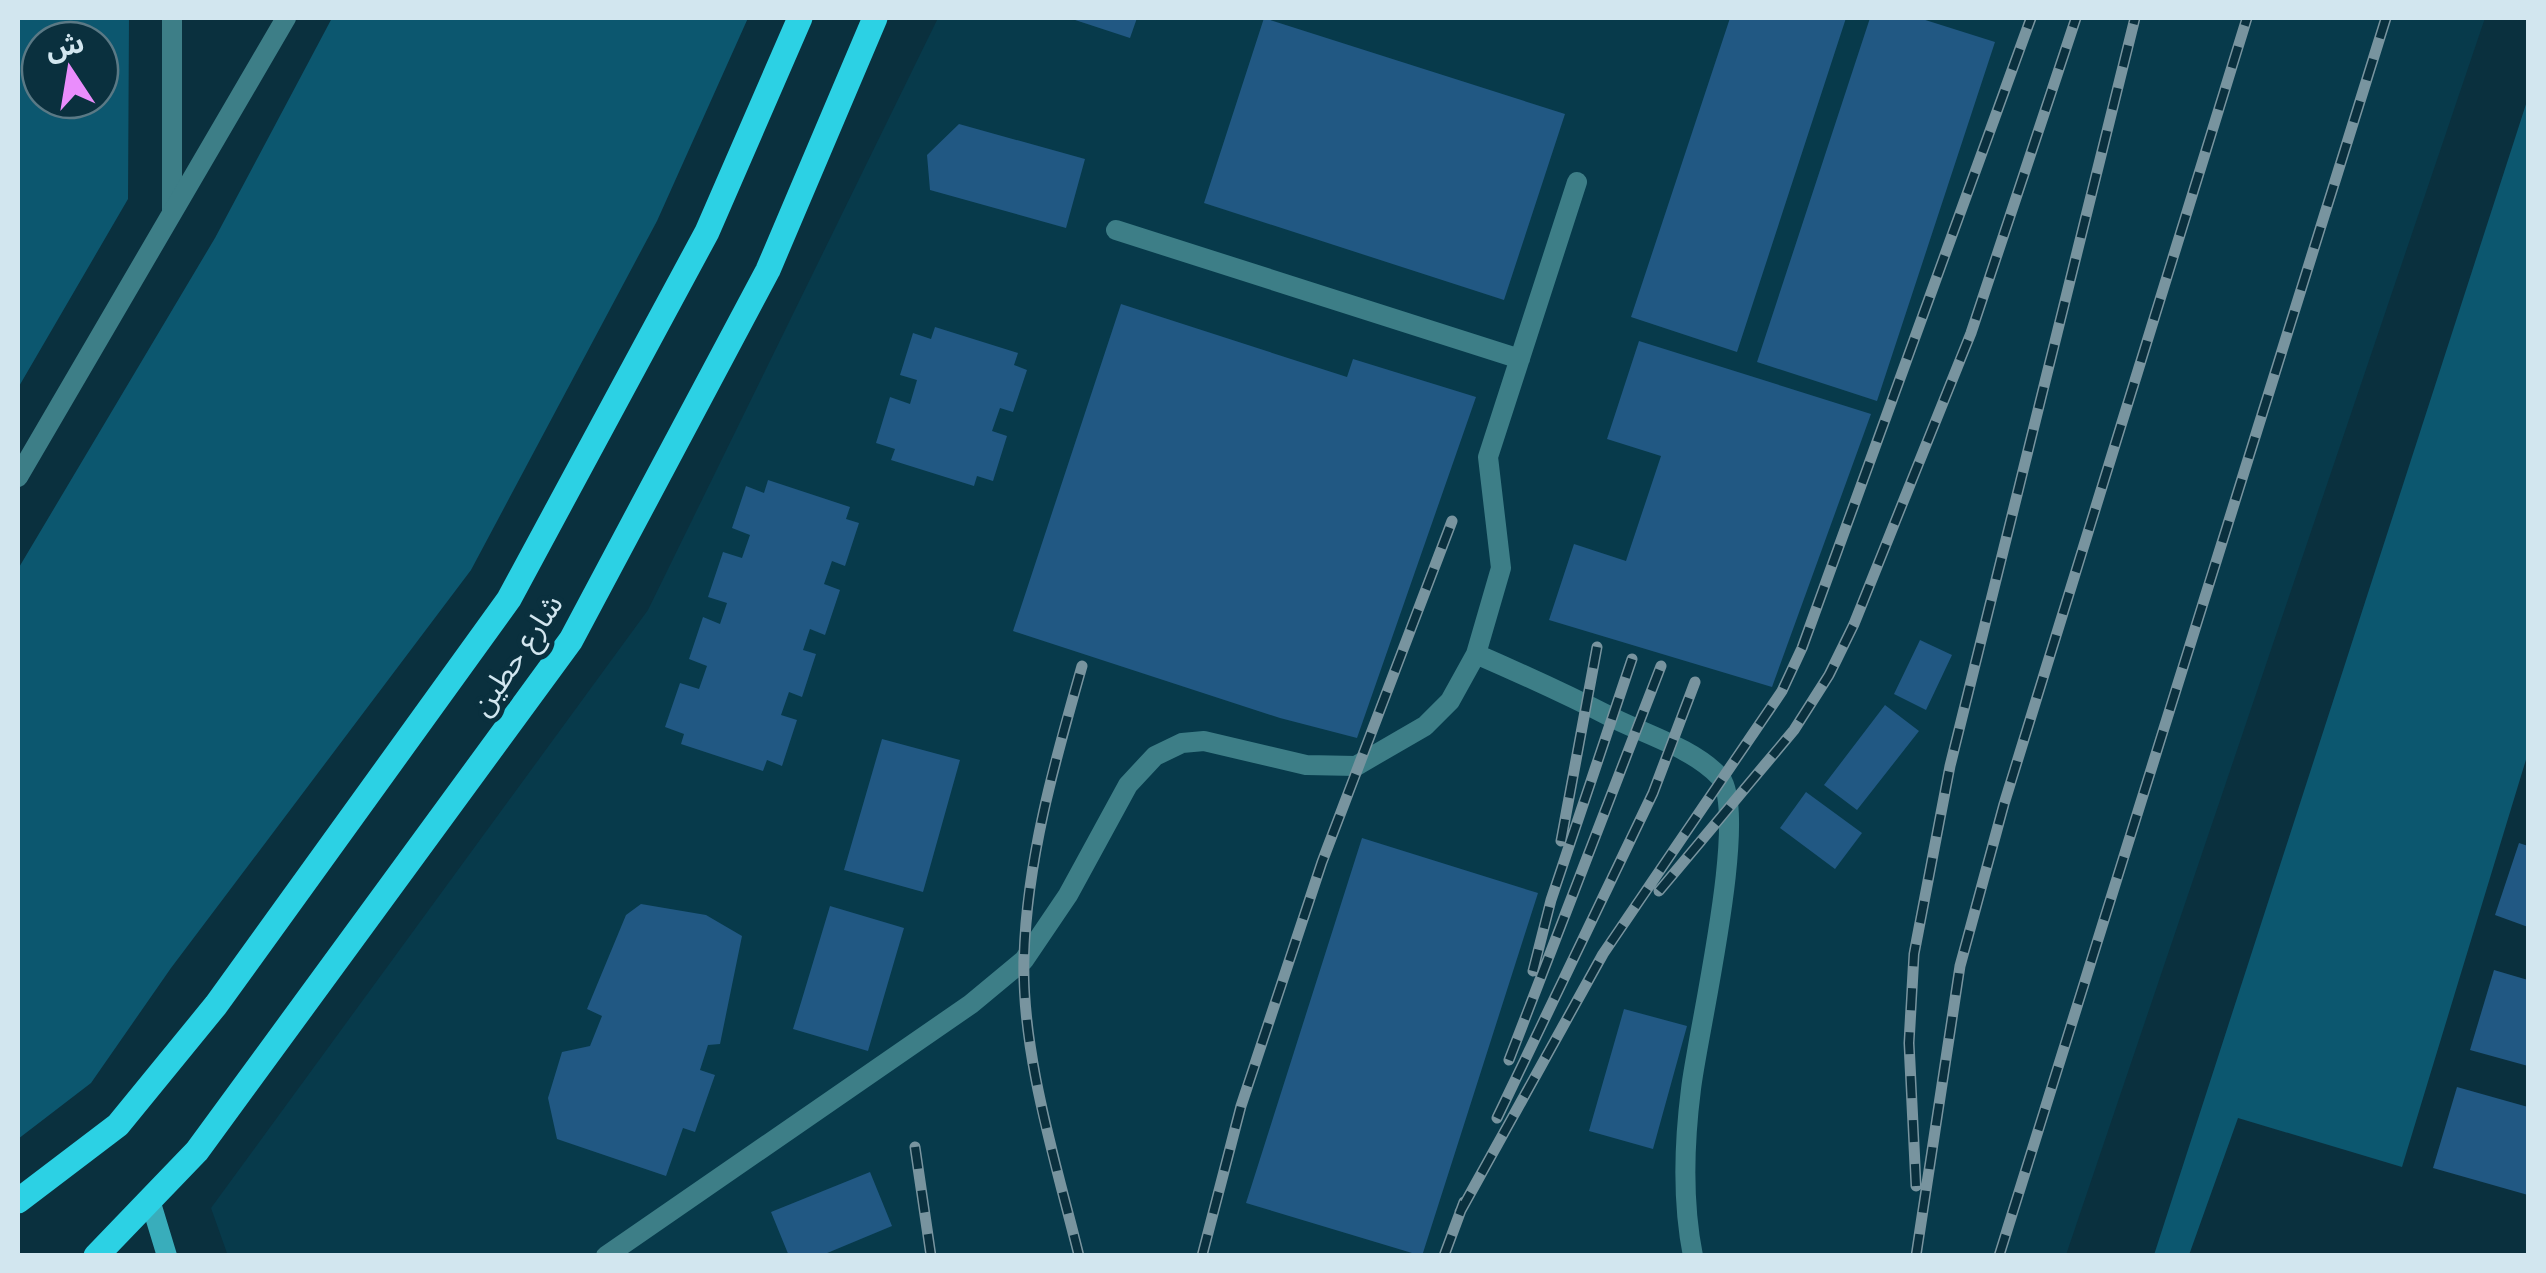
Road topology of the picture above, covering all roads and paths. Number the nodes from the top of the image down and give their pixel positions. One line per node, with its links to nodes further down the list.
1 (172, 18): 6 (street)
2 (286, 18): 6 (street)
3 (800, 18): 12 (main road, شارع حطين)
4 (874, 18): 11 (main road, شارع حطين)
5 (1577, 182): 8 (street)
6 (172, 210): 9 (street)
7 (1116, 230): 8 (street)
8 (1520, 359): 10 (street)
9 (18, 477)
10 (1476, 654): 15 (street); 16 (street)
11 (150, 1200): 13 (main road, شارع حطين); 14 (main road)
12 (18, 1202)
13 (96, 1256)
14 (166, 1256)
15 (606, 1256)
16 (1693, 1256)

